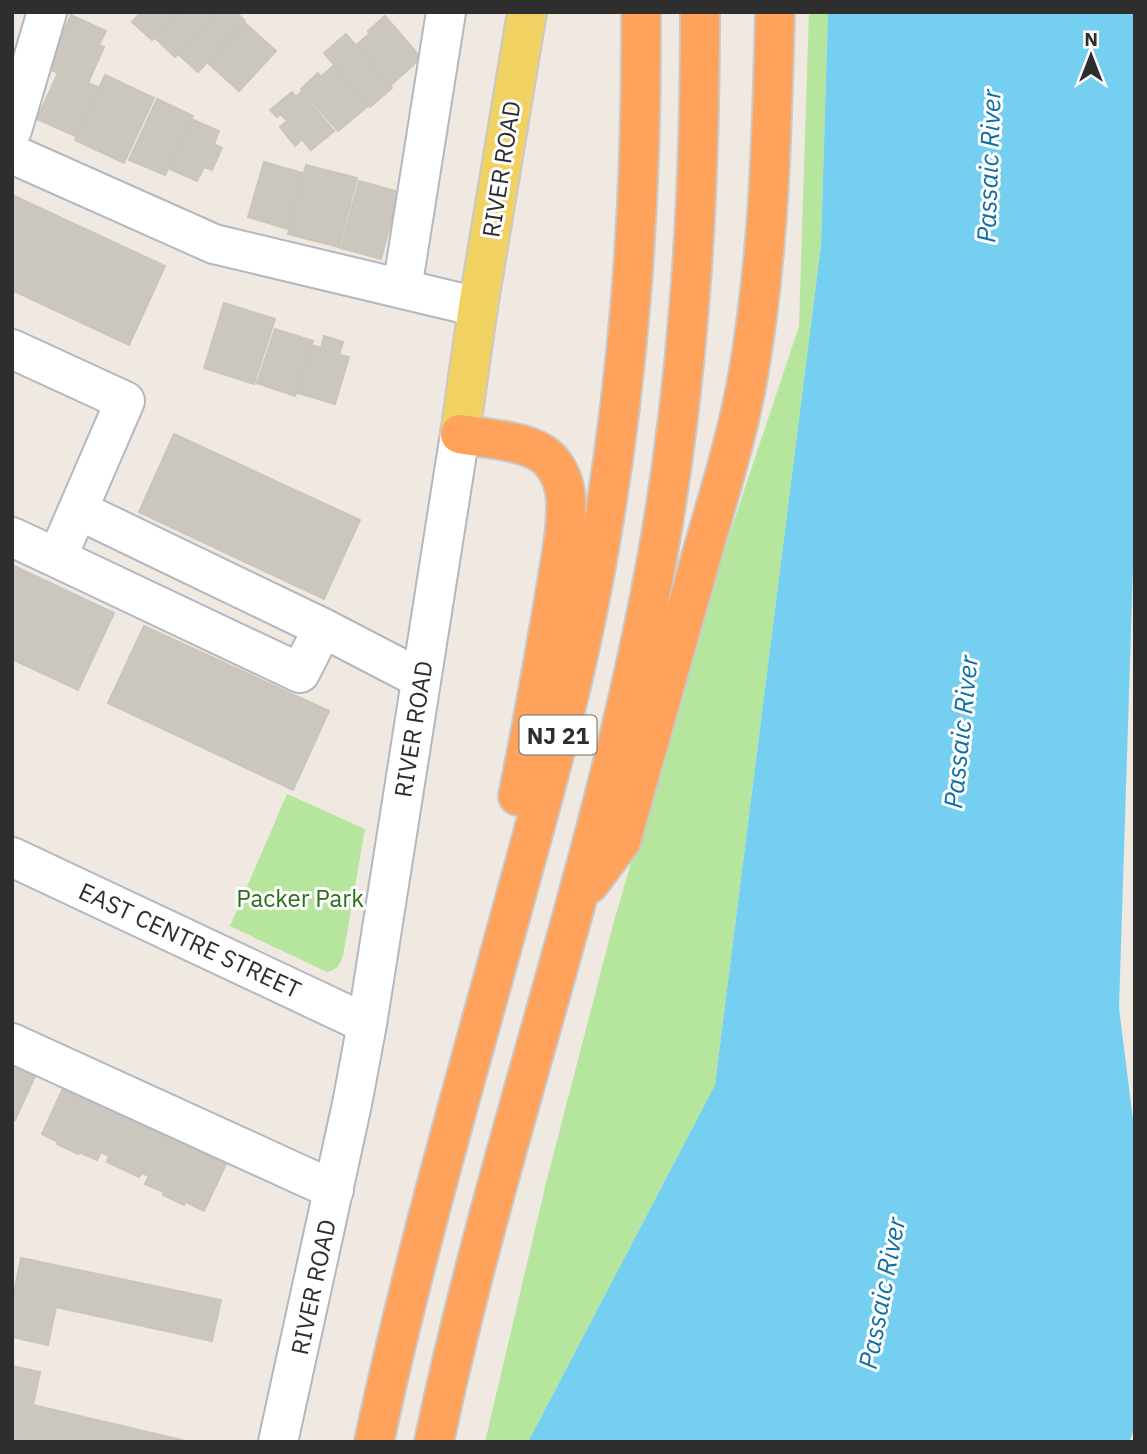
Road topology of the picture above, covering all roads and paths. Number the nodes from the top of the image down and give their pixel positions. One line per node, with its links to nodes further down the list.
1 (47, 12): 7 (street)
2 (446, 12): 9 (street)
3 (527, 12): 10 (main road, RIVER ROAD)
4 (641, 12): 23 (highway, NJ 21)
5 (700, 12): 19 (highway, NJ 21)
6 (775, 12): 19 (highway)
7 (12, 130)
8 (12, 154): 9 (street)
9 (402, 289): 10 (street)
10 (478, 306): 12 (main road, RIVER ROAD)
11 (12, 349): 13 (street)
12 (460, 434): 17 (street, RIVER ROAD); 23 (highway)
13 (78, 510): 15 (street); 16 (street)
14 (12, 537): 15 (street)
15 (57, 558): 16 (street)
16 (323, 628): 17 (street)
17 (421, 679): 20 (street, RIVER ROAD)
18 (12, 857): 20 (street, EAST CENTRE STREET)
19 (575, 903): 26 (highway, NJ 21)
20 (367, 1024): 22 (street, RIVER ROAD)
21 (12, 1044): 22 (street)
22 (334, 1190): 24 (street, RIVER ROAD)
23 (432, 1205): 25 (highway, NJ 21)
24 (278, 1442)
25 (374, 1442)
26 (434, 1442)

